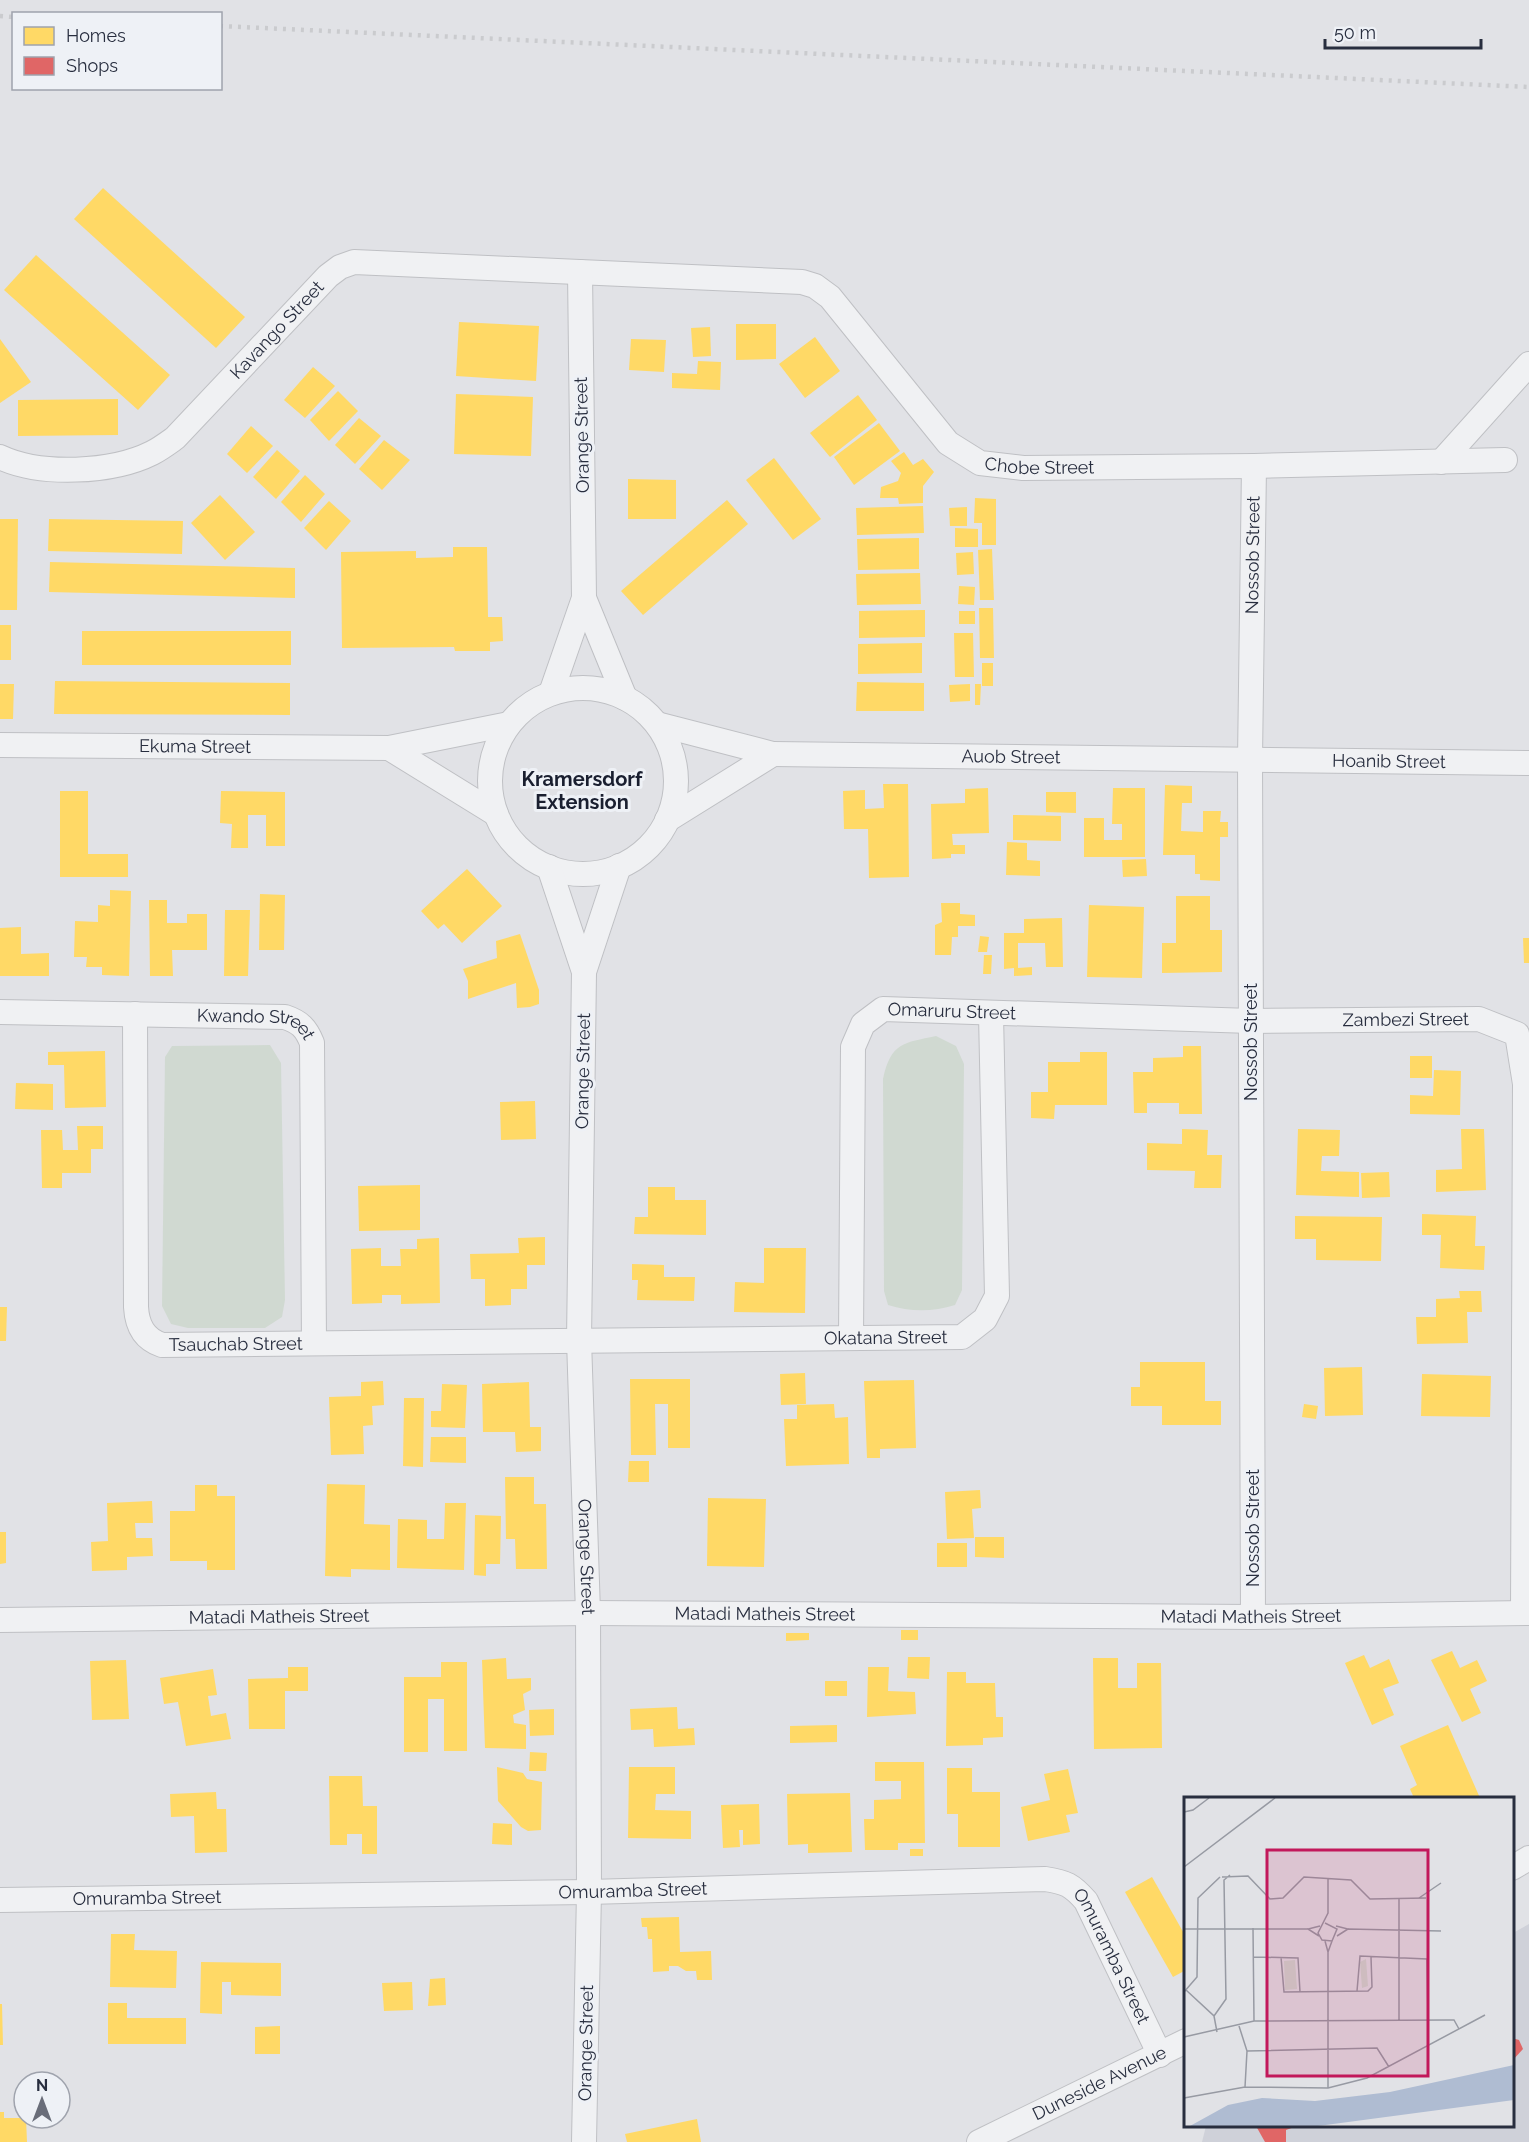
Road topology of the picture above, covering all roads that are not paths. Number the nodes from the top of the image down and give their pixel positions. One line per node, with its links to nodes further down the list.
1 (580, 272): 3 (street, Kavango Street); 6 (street, Chobe Street); 7 (street, Orange Street)
2 (1529, 364): 5 (street)
3 (0, 457)
4 (1504, 460): 5 (street, Chobe Street)
5 (1441, 462): 6 (street, Chobe Street)
6 (1254, 466): 15 (street, Nossob Street)
7 (584, 598): 8 (street, Orange Street); 9 (street, Orange Street)
8 (551, 693): 9 (street); 10 (street)
9 (625, 698): 11 (street)
10 (509, 724): 13 (street, Ekuma Street); 17 (street)
11 (657, 724): 14 (street, Auob Street); 18 (street)
12 (0, 745): 13 (street, Ekuma Street)
13 (389, 748): 17 (street)
14 (773, 754): 15 (street, Auob Street); 18 (street)
15 (1250, 759): 16 (street, Hoanib Street); 25 (street, Nossob Street)
16 (1529, 763)
17 (496, 814): 20 (street)
18 (668, 820): 19 (street)
19 (619, 866): 20 (street); 21 (street, Orange Street)
20 (549, 867): 21 (street, Orange Street)
21 (584, 972): 27 (street, Orange Street)
22 (0, 1012): 23 (street, Kwando Street)
23 (135, 1014): 28 (street, Kwando Street); 28 (street, Tsauchab Street)
24 (991, 1014): 25 (street, Omaruru Street); 26 (street, Okatana Street); 26 (street, Omaruru Street)
25 (1251, 1021): 30 (street, Zambezi Street); 31 (street, Nossob Street)
26 (851, 1338): 27 (street, Okatana Street)
27 (579, 1340): 28 (street, Tsauchab Street); 29 (street, Orange Street)
28 (314, 1343)
29 (588, 1613): 31 (street, Matadi Matheis Street); 32 (street, Matadi Matheis Street); 35 (street, Orange Street)
30 (1526, 1613): 31 (street, Matadi Matheis Street)
31 (1253, 1617)
32 (0, 1620)
33 (1529, 1858): 34 (street)
34 (1514, 1867)
35 (588, 1892): 36 (street, Omuramba Street); 38 (street, Omuramba Street); 39 (street, Orange Street)
36 (0, 1900)
37 (1184, 2042): 38 (street, Duneside Avenue)
38 (1160, 2055): 40 (street, Duneside Avenue)
39 (584, 2142)
40 (979, 2142)

